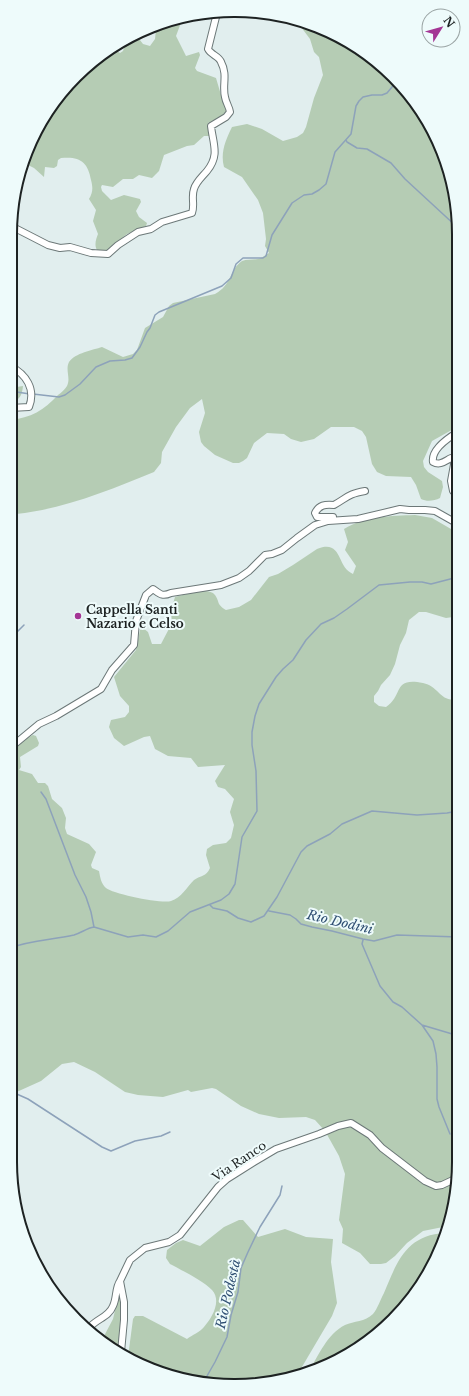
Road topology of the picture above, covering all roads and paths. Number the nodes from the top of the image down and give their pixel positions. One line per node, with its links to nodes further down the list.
1 (216, 18): 2 (street)
2 (17, 229)
3 (17, 370): 4 (street)
4 (17, 408)
5 (452, 435): 6 (street)
6 (452, 458)
7 (452, 476): 8 (street)
8 (452, 486)
9 (365, 491): 12 (street)
10 (443, 516): 11 (street); 12 (street); 13 (street)
11 (452, 518)
12 (347, 519): 14 (street)
13 (452, 521)
14 (17, 742)
15 (451, 1181): 16 (street, Via Ranco)
16 (120, 1281): 17 (street); 18 (street)
17 (91, 1325)
18 (121, 1346)

